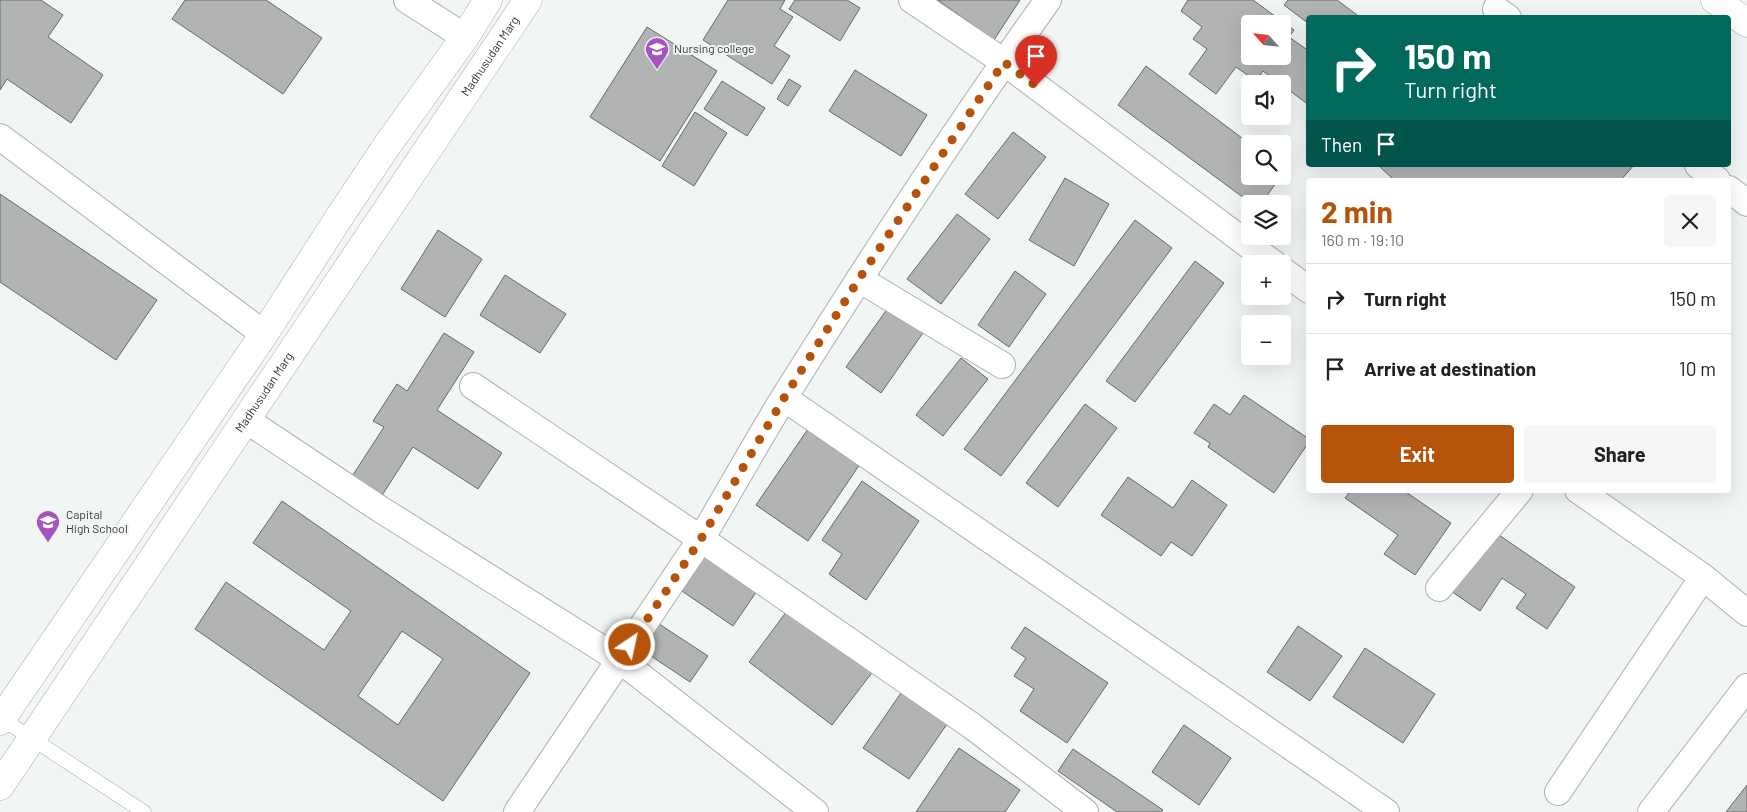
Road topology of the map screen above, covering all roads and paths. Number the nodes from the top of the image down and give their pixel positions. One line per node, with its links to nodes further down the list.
1 (407, 0): 8 (street)
2 (488, 0): 8 (main road)
3 (528, 0): 23 (main road, Madhusudan Marg)
4 (912, 0): 9 (street)
5 (1048, 0): 9 (street)
6 (1715, 0): 7 (main road)
7 (1747, 24)
8 (465, 37): 19 (main road)
9 (1004, 62): 15 (street); 17 (street)
10 (0, 137): 19 (street)
11 (1701, 167): 12 (street)
12 (1714, 178)
13 (1731, 191): 14 (street)
14 (1747, 203)
15 (1262, 255)
16 (1291, 277): 18 (street)
17 (859, 279): 20 (street); 22 (street)
18 (1306, 288)
19 (264, 334): 32 (main road)
20 (1002, 365)
21 (473, 386): 26 (street)
22 (784, 398): 26 (street); 40 (street)
23 (246, 420): 30 (street); 33 (main road, Madhusudan Marg)
24 (1518, 493): 28 (street)
25 (1582, 493): 27 (street)
26 (701, 539): 30 (street); 39 (street)
27 (1703, 577): 29 (street); 35 (street)
28 (1439, 588)
29 (1747, 613)
30 (620, 660): 37 (street); 38 (street)
31 (1747, 687): 41 (street)
32 (1, 720): 33 (lane)
33 (32, 739): 34 (main road, Madhusudan Marg); 36 (lane)
34 (0, 786)
35 (1558, 792)
36 (144, 812)
37 (517, 812)
38 (815, 812)
39 (1084, 812)
40 (1386, 812)
41 (1651, 812)

